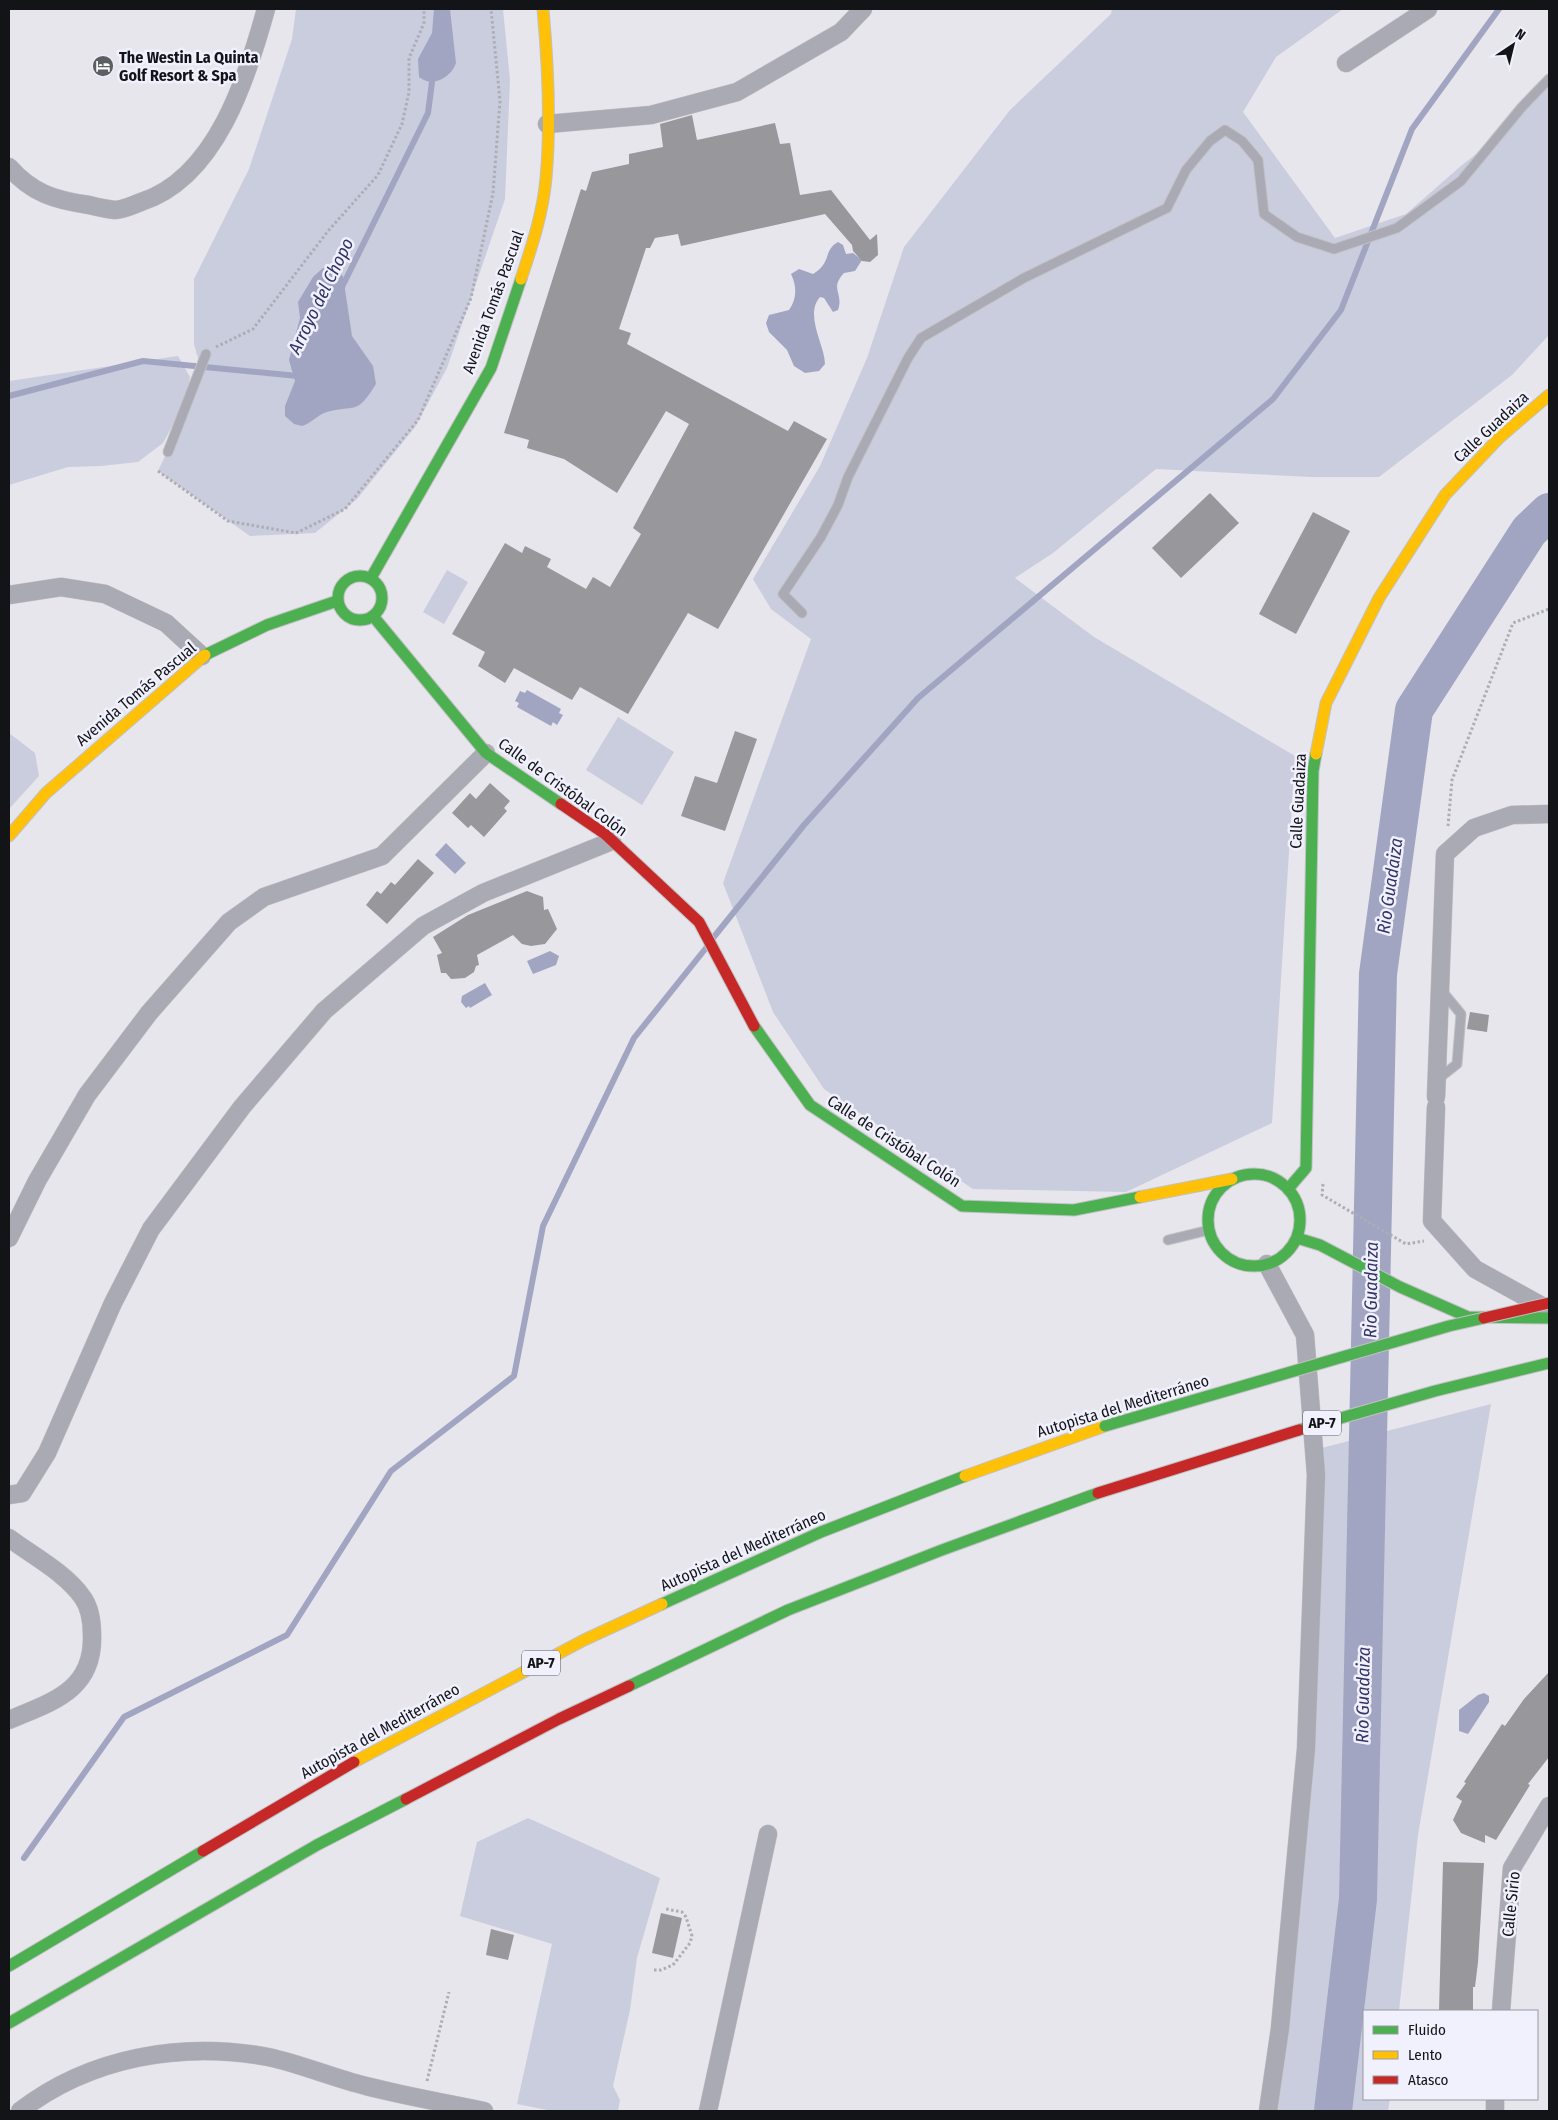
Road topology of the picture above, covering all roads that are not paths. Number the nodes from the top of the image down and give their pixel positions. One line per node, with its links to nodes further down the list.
1 (266, 9): 8 (street)
2 (543, 9): 7 (main road, Avenida Tomás Pascual)
3 (863, 9): 7 (street)
4 (1428, 9): 5 (street)
5 (1346, 63)
6 (1549, 79): 15 (lane)
7 (547, 124): 12 (main road, Avenida Tomás Pascual)
8 (9, 167)
9 (206, 354): 11 (lane)
10 (1549, 395): 23 (main road, Calle Guadaiza)
11 (168, 452)
12 (371, 578): 14 (main road); 16 (main road)
13 (9, 595): 17 (street)
14 (337, 601): 16 (main road); 17 (main road, Avenida Tomás Pascual)
15 (802, 614)
16 (373, 616): 18 (main road, Calle de Cristóbal Colón)
17 (202, 656): 20 (main road, Avenida Tomás Pascual)
18 (486, 753): 21 (main road, Calle de Cristóbal Colón); 25 (street)
19 (1549, 814): 30 (street)
20 (9, 836)
21 (612, 841): 22 (main road, Calle de Cristóbal Colón); 33 (street)
22 (1232, 1179): 23 (main road); 24 (main road)
23 (1288, 1189): 26 (main road)
24 (1209, 1230): 27 (lane); 28 (main road)
25 (9, 1238)
26 (1297, 1238): 28 (main road); 31 (main road)
27 (1168, 1240)
28 (1267, 1264): 44 (street)
29 (1549, 1303): 38 (main road, Autopista del Mediterráneo / AP-7, bridge)
30 (1549, 1310)
31 (1549, 1318)
32 (1549, 1363): 40 (main road, AP-7, bridge)
33 (9, 1494)
34 (9, 1538): 35 (street)
35 (9, 1720)
36 (1549, 1806): 39 (street, Calle Sirio)
37 (768, 1834): 43 (street)
38 (9, 1966)
39 (1501, 2010)
40 (9, 2023)
41 (20, 2111): 42 (street)
42 (484, 2111)
43 (708, 2111)
44 (1268, 2111)

